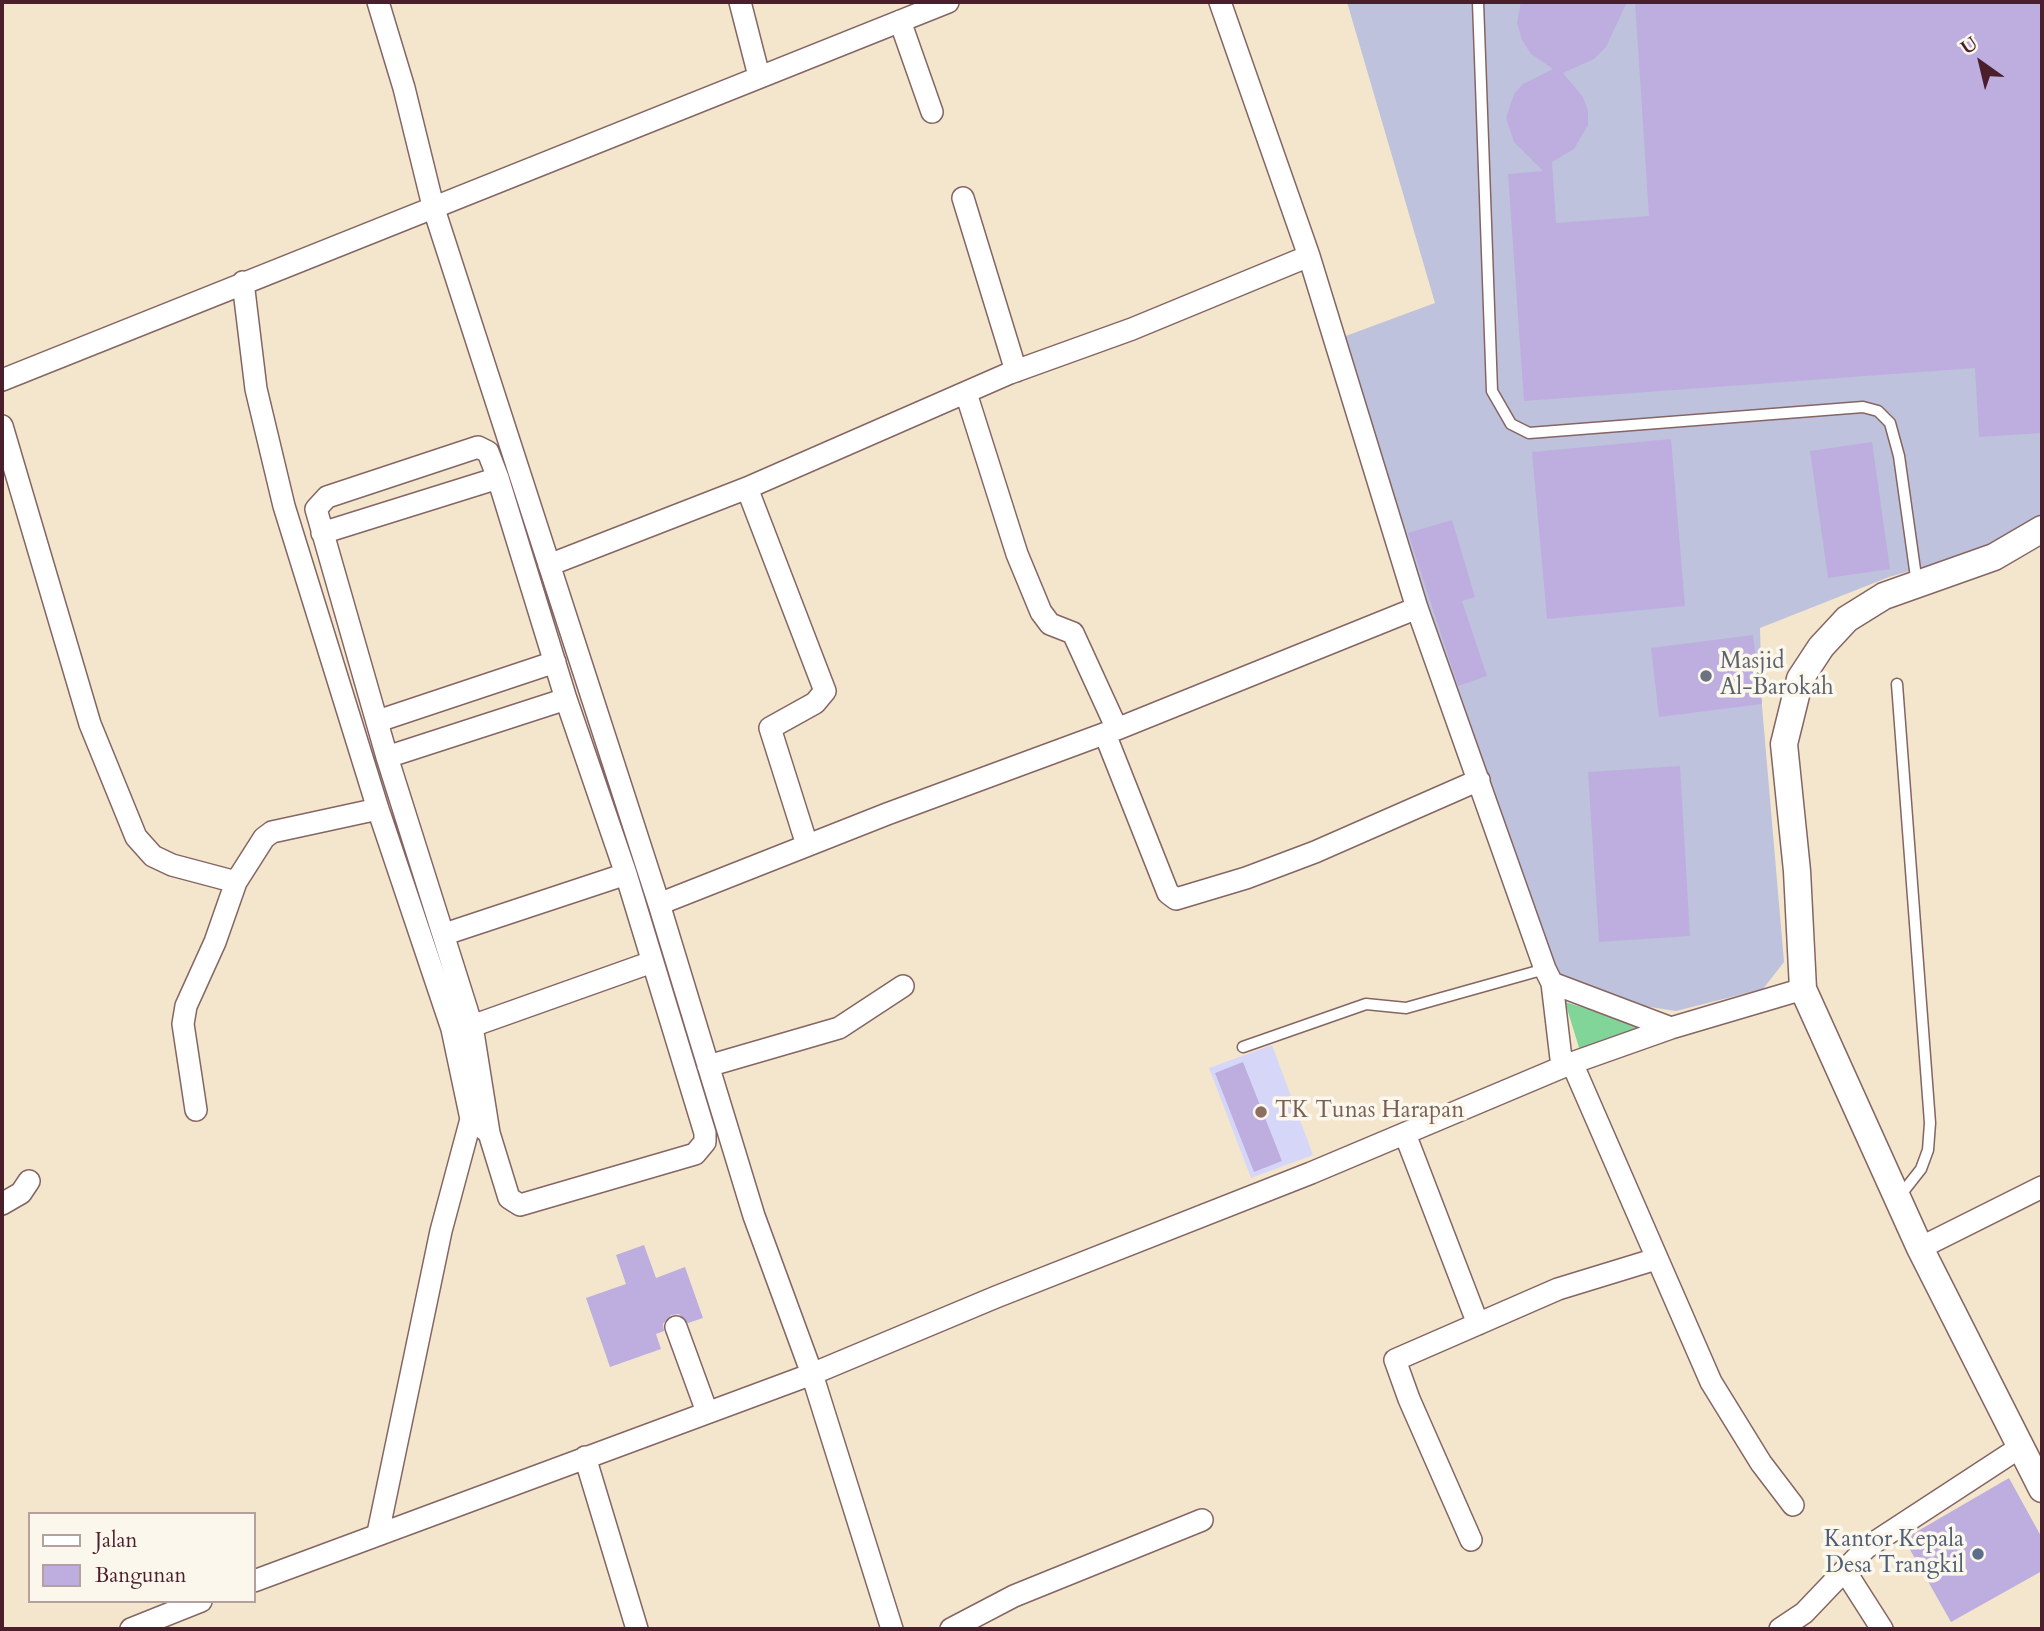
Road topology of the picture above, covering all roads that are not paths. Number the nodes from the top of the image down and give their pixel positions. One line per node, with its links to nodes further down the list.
1 (378, 2): 10 (street)
2 (740, 2): 7 (street)
3 (948, 2): 6 (street)
4 (1220, 2): 11 (street)
5 (1478, 2): 22 (lane)
6 (901, 21): 7 (street); 8 (street)
7 (760, 76): 10 (street)
8 (932, 112)
9 (962, 198): 13 (street)
10 (433, 206): 12 (street); 21 (street)
11 (1308, 256): 13 (street); 23 (street)
12 (243, 282): 14 (street); 31 (street)
13 (1016, 371): 15 (street)
14 (2, 380)
15 (966, 393): 18 (street); 28 (street)
16 (2, 426): 34 (street)
17 (498, 478): 20 (street); 20 (street); 24 (street)
18 (747, 488): 21 (street); 32 (street)
19 (2042, 529): 22 (street)
20 (322, 533): 27 (street)
21 (549, 565): 35 (street)
22 (1917, 584): 40 (street)
23 (1417, 608): 28 (street); 30 (street)
24 (555, 662): 26 (street); 27 (street)
25 (1897, 684): 52 (lane)
26 (566, 699): 29 (street); 33 (street)
27 (378, 721): 29 (street)
28 (1111, 732): 30 (street); 32 (street)
29 (387, 757): 36 (street)
30 (1479, 780): 38 (street)
31 (378, 809): 34 (street); 47 (street)
32 (807, 845): 35 (street)
33 (625, 874): 36 (street); 37 (street)
34 (236, 882): 46 (street)
35 (659, 904): 45 (street)
36 (445, 934): 41 (street)
37 (652, 962): 41 (street); 48 (street)
38 (1548, 976): 42 (street); 43 (lane); 44 (street)
39 (903, 986): 45 (street)
40 (1803, 989): 42 (street); 52 (street)
41 (472, 1026): 48 (street)
42 (1671, 1028): 44 (street)
43 (1243, 1047)
44 (1567, 1065): 49 (street); 55 (street)
45 (708, 1066): 58 (street)
46 (196, 1110)
47 (471, 1119): 48 (street); 65 (street)
48 (489, 1133)
49 (1405, 1134): 56 (street); 58 (street)
50 (29, 1181): 53 (street)
51 (2042, 1187): 54 (street)
52 (1899, 1198): 54 (street)
53 (2, 1204)
54 (1920, 1248): 60 (street)
55 (1656, 1259): 56 (street); 63 (street)
56 (1478, 1324): 66 (street)
57 (676, 1327): 59 (street)
58 (811, 1374): 59 (street); 73 (street)
59 (707, 1412): 61 (street)
60 (2022, 1446): 62 (street); 67 (street)
61 (584, 1457): 65 (street); 72 (street)
62 (2042, 1489)
63 (1793, 1505)
64 (1202, 1520): 74 (street)
65 (378, 1533): 68 (street)
66 (1471, 1540)
67 (1845, 1571): 75 (street); 76 (street)
68 (256, 1580)
69 (197, 1603): 70 (street)
70 (159, 1624): 71 (street)
71 (131, 1629)
72 (637, 1629)
73 (892, 1629)
74 (951, 1629)
75 (1780, 1629)
76 (1882, 1629)

